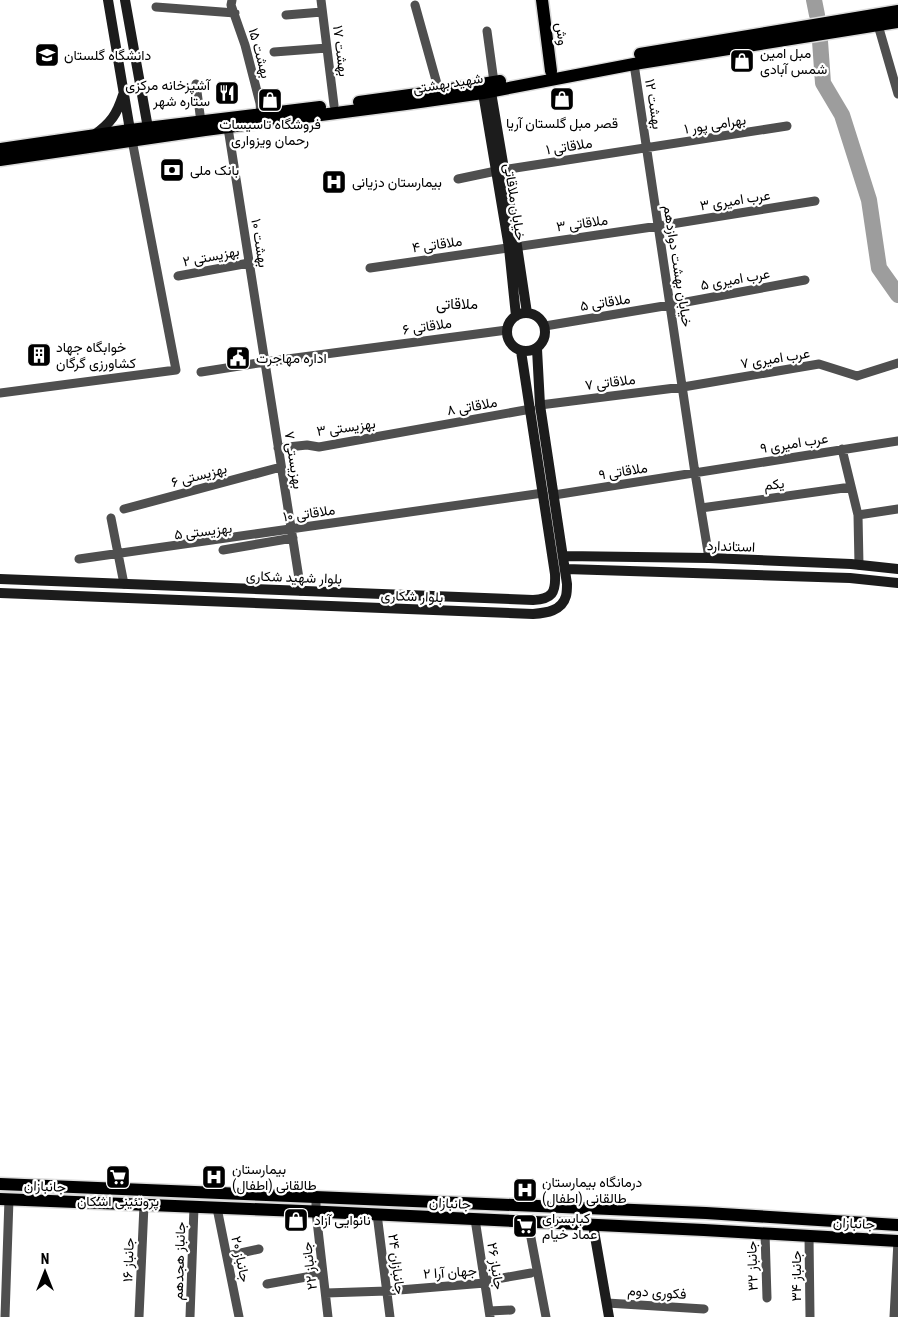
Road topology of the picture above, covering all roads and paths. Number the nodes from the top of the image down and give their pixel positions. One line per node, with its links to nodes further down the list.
1 (108, 0): 22 (main road)
2 (125, 0): 29 (main road)
3 (232, 0): 10 (street, بهشت ۱۵)
4 (321, 0): 9 (street, بهشت ۱۷)
5 (539, 1): 18 (main road, وش)
6 (415, 5): 21 (street)
7 (156, 7): 10 (street)
8 (898, 11): 18 (main road, شهید بهشتی)
9 (322, 12): 11 (street); 15 (street, بهشت ۱۷)
10 (235, 13): 25 (street, بهشت ۱۵)
11 (286, 15)
12 (898, 22): 13 (main road, شهید بهشتی)
13 (878, 25): 17 (main road, شهید بهشتی); 23 (street)
14 (487, 31): 20 (street)
15 (327, 48): 16 (street); 24 (street, بهشت ۱۷)
16 (274, 52)
17 (634, 64): 20 (main road, شهید بهشتی); 32 (street, ۱۲ بهشت)
18 (551, 71): 20 (main road, شهید بهشتی)
19 (196, 84): 26 (street)
20 (488, 87): 21 (main road, شهید بهشتی); 28 (main road, شهید بهشتی); 35 (main road, خیابان ملاقاتی)
21 (439, 91): 24 (main road, شهید بهشتی)
22 (124, 92): 30 (main road); 31 (main road)
23 (898, 94)
24 (334, 105): 25 (main road, شهید بهشتی)
25 (261, 114): 26 (main road, شهید بهشتی)
26 (201, 122): 29 (main road, شهید بهشتی)
27 (786, 126): 32 (street, ۱ بهرامی پور)
28 (228, 128): 29 (main road, شهید بهشتی); 40 (street, بهشت ۱۰)
29 (149, 133): 30 (main road, شهید بهشتی)
30 (131, 135): 31 (main road, شهید بهشتی); 34 (main road, شهید بهشتی); 55 (street)
31 (93, 136): 33 (main road, شهید بهشتی)
32 (647, 148): 35 (street, ملاقاتی ۱); 38 (street, خیابان بهشت دوازدهم)
33 (0, 149)
34 (0, 160)
35 (500, 170): 36 (street, ملاقاتی ۱); 39 (main road, خیابان ملاقاتی)
36 (458, 179)
37 (815, 201): 38 (street, ۳ عرب امیری)
38 (659, 226): 39 (street, ملاقاتی ۳); 44 (street, خیابان بهشت دوازدهم)
39 (513, 247): 41 (street, ملاقاتی ۴); 45 (main road, خیابان ملاقاتی); 46 (main road, خیابان ملاقاتی)
40 (249, 263): 42 (street, ۲ بهزیستی); 51 (street, بهشت ۱۰)
41 (370, 268)
42 (178, 276)
43 (805, 280): 44 (street, ۵ عرب امیری)
44 (670, 305): 47 (street, ملاقاتی ۵); 54 (street, خیابان بهشت دوازدهم)
45 (527, 313): 46 (main road); 47 (main road)
46 (516, 316): 48 (main road)
47 (545, 326): 49 (main road)
48 (507, 330): 50 (main road); 51 (street, ۶ ملاقاتی)
49 (537, 348): 50 (main road); 56 (main road, بلوار شکاری)
50 (521, 351): 56 (main road, بلوار شکاری)
51 (265, 362): 53 (street, ۶ ملاقاتی); 59 (street, ۷ بهزیستی)
52 (898, 362): 54 (street, ۷ عرب امیری)
53 (201, 372)
54 (683, 387): 56 (street, ۷ ملاقاتی); 62 (street, خیابان بهشت دوازدهم)
55 (0, 393)
56 (535, 407): 57 (street, ملاقاتی ۸); 64 (main road, بلوار شکاری); 65 (main road, بلوار شکاری)
57 (418, 429): 59 (street, ۳ بهزیستی)
58 (898, 441): 60 (street, ۹ عرب امیری)
59 (278, 448): 61 (street, ۷ بهزیستی)
60 (842, 449): 62 (street, ۹ عرب امیری); 63 (street)
61 (281, 467): 67 (street, بهزیستی ۶); 71 (street, ۷ بهزیستی)
62 (695, 473): 65 (street, ملاقاتی ۹); 66 (street, خیابان بهشت دوازدهم)
63 (851, 487): 66 (street, یکم); 69 (street)
64 (543, 493): 76 (street, ۱۰ ملاقاتی); 77 (main road, بلوار شکاری)
65 (554, 495): 73 (main road, بلوار شکاری)
66 (701, 508): 75 (street, خیابان بهشت دوازدهم)
67 (124, 509)
68 (898, 509): 69 (street)
69 (858, 515): 78 (street)
70 (111, 518): 84 (street)
71 (292, 536): 72 (street); 76 (street, ۵ بهزیستی); 86 (street, ۷ بهزیستی)
72 (223, 550)
73 (564, 556): 74 (main road, استاندارد); 79 (main road, بلوار شکاری)
74 (584, 556): 75 (main road, استاندارد); 81 (main road)
75 (709, 558): 78 (main road, استاندارد)
76 (79, 560)
77 (553, 562): 86 (main road, بلوار شهید شکاری)
78 (860, 565): 80 (main road, استاندارد)
79 (566, 569): 81 (main road, استاندارد); 88 (main road, بلوار شکاری)
80 (898, 569)
81 (584, 570): 83 (main road, استاندارد)
82 (0, 579): 84 (main road, بلوار شهید شکاری)
83 (898, 583)
84 (124, 584): 85 (main road, بلوار شهید شکاری)
85 (142, 585): 86 (main road, بلوار شهید شکاری); 88 (main road)
86 (301, 591)
87 (0, 593): 88 (main road, بلوار شکاری)
88 (141, 599)
89 (0, 1184): 90 (main road, جانبازان)
90 (68, 1186): 91 (main road, جانبازان); 93 (main road)
91 (316, 1196): 97 (street, ۲۲ جانباز); 98 (main road, جانبازان)
92 (4, 1199): 93 (main road, جانبازان); 112 (street)
93 (68, 1202): 94 (main road, جانبازان)
94 (144, 1205): 95 (main road, جانبازان); 123 (street, جانباز ۱۶)
95 (194, 1207): 96 (main road, جانبازان); 124 (street, جانباز هجدهم)
96 (217, 1208): 97 (main road, جانبازان); 109 (street, ۲۰ جانباز)
97 (316, 1212): 99 (main road, جانبازان); 111 (street, ۲۲ جانباز)
98 (688, 1212): 103 (main road, جانبازان); 104 (main road)
99 (377, 1214): 100 (main road, جانبازان); 115 (street, جانبازان ۲۴)
100 (475, 1219): 101 (main road, جانبازان); 113 (street, جانباز ۲۶)
101 (528, 1222): 102 (main road, جانبازان); 128 (street)
102 (593, 1225): 104 (main road, جانبازان); 118 (main road)
103 (898, 1225)
104 (688, 1229): 105 (main road, جانبازان)
105 (765, 1233): 106 (main road, جانبازان); 117 (street, ۳۲ جانباز)
106 (809, 1236): 107 (main road, جانبازان); 130 (street, ۳۴ جانباز)
107 (898, 1241): 131 (street)
108 (259, 1249): 109 (street)
109 (227, 1256): 125 (street, ۲۰ جانباز)
110 (531, 1273): 113 (street, ۲ جهان آرا)
111 (323, 1274): 114 (street); 116 (street, ۲۲ جانباز)
112 (3, 1281): 122 (street)
113 (485, 1282): 115 (street, ۲ جهان آرا); 121 (street, جانباز ۲۶)
114 (267, 1284)
115 (386, 1291): 116 (street, ۲ جهان آرا); 127 (street, جانبازان ۲۴)
116 (326, 1293): 126 (street, ۲۲ جانباز)
117 (767, 1298)
118 (607, 1303): 120 (street, فکوری دوم); 129 (main road)
119 (511, 1310): 121 (street)
120 (704, 1310)
121 (490, 1314)
122 (5, 1317)
123 (139, 1317)
124 (190, 1317)
125 (239, 1317)
126 (328, 1317)
127 (390, 1317)
128 (546, 1317)
129 (609, 1317)
130 (810, 1317)
131 (894, 1317)

